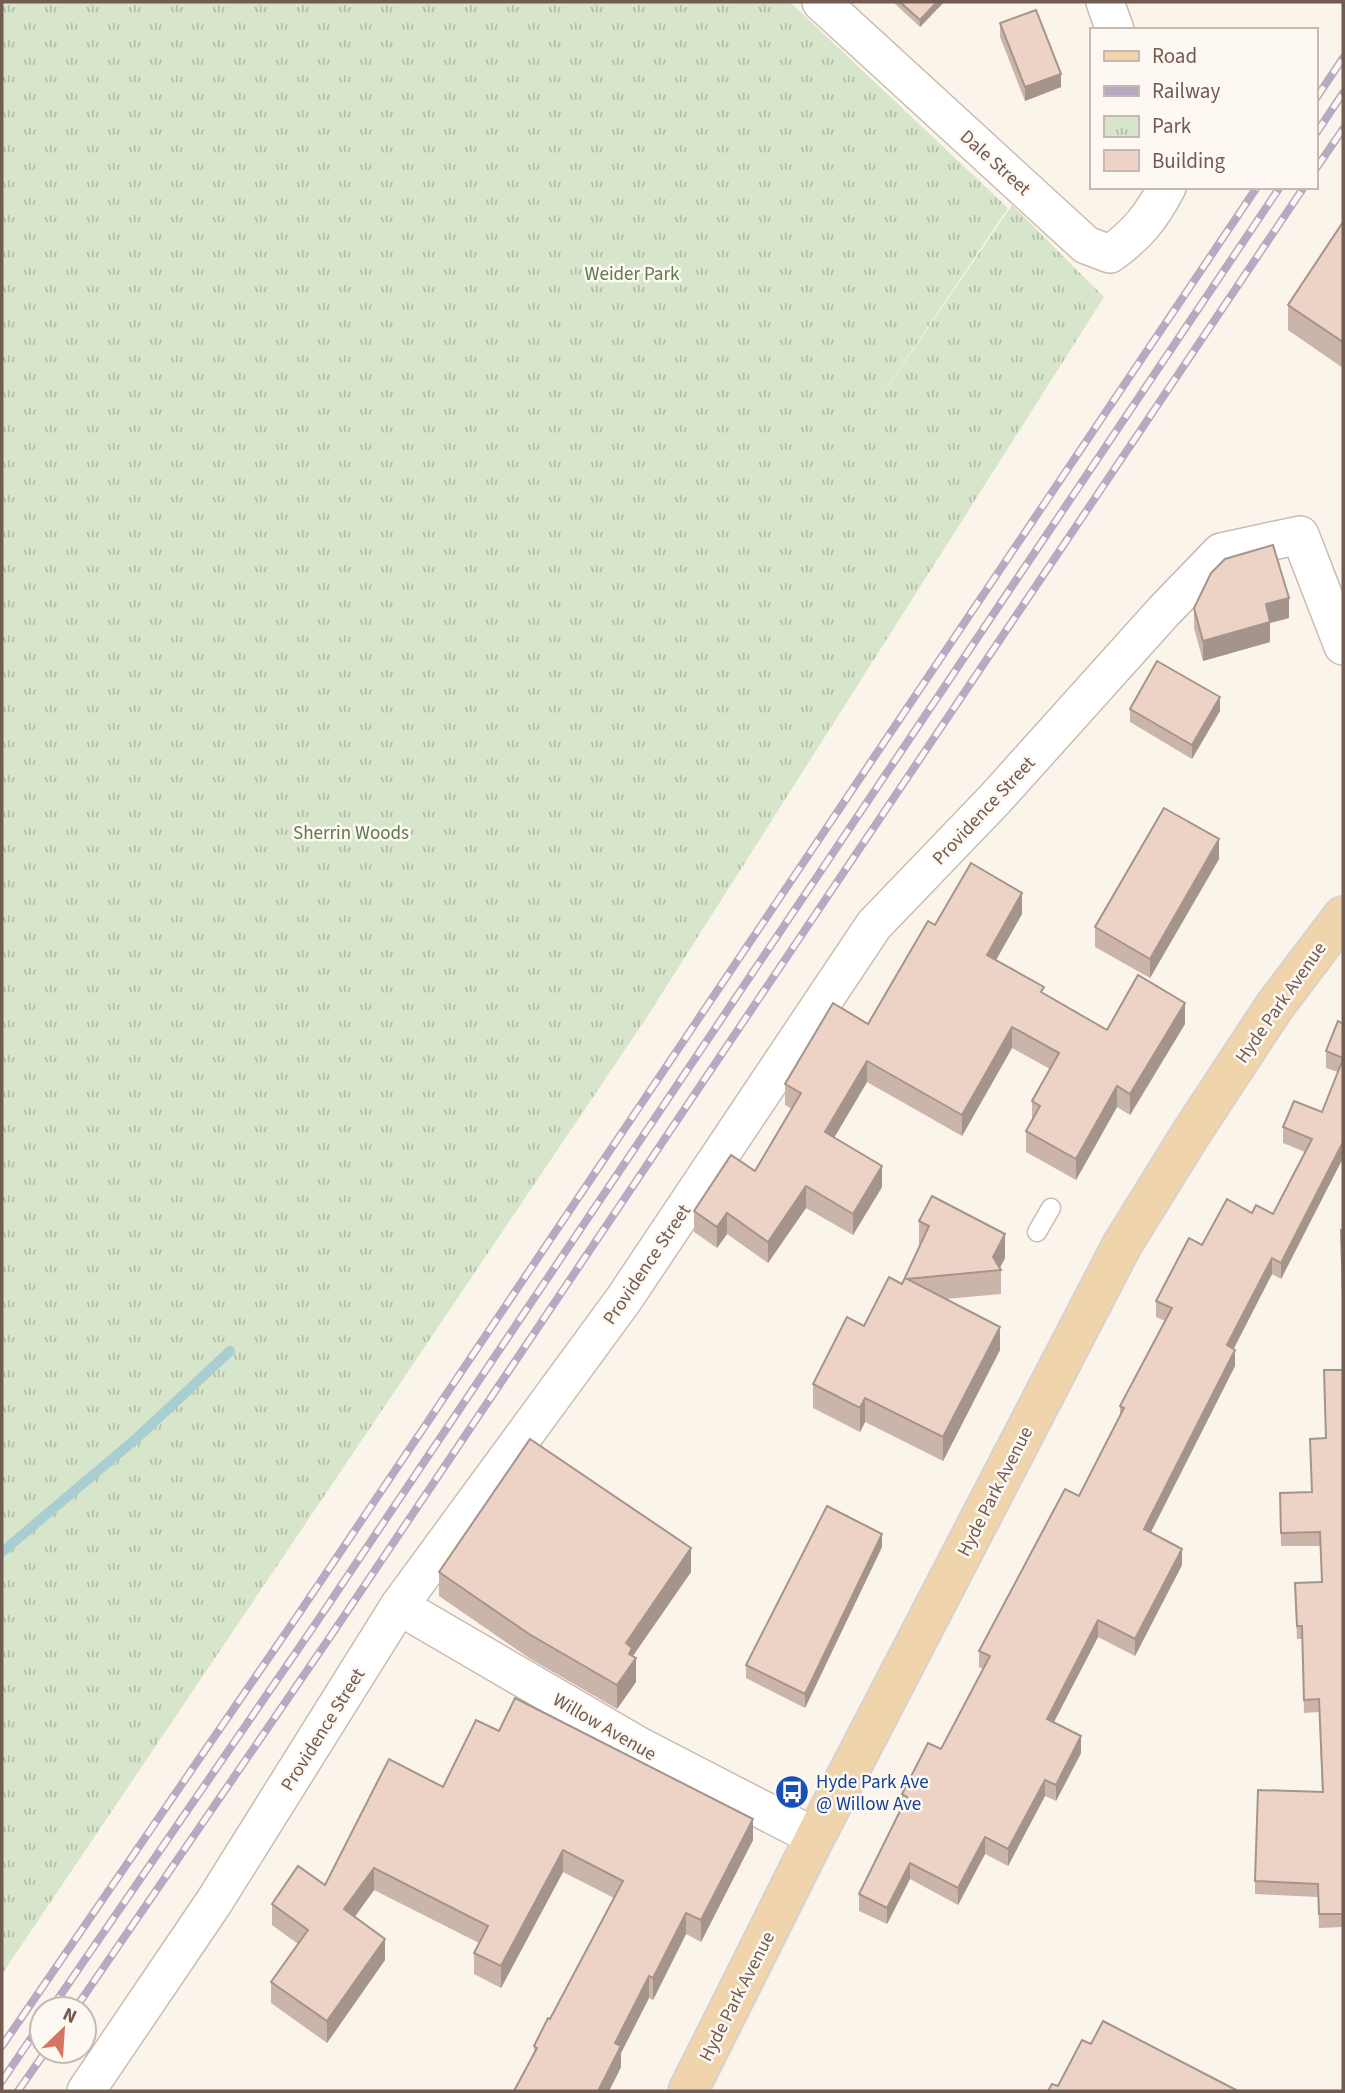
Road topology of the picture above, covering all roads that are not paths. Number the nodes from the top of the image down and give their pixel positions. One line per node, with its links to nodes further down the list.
1 (821, 2): 4 (street, Dale Street)
2 (1105, 2): 3 (street)
3 (1114, 28)
4 (1166, 189)
5 (1343, 646): 9 (street, Providence Street)
6 (1343, 916): 10 (main road, Hyde Park Avenue)
7 (1051, 1208): 8 (lane)
8 (1037, 1232)
9 (399, 1606): 10 (street, Willow Avenue); 11 (street, Providence Street)
10 (815, 1838): 12 (main road, Hyde Park Avenue)
11 (86, 2091)
12 (688, 2091)

